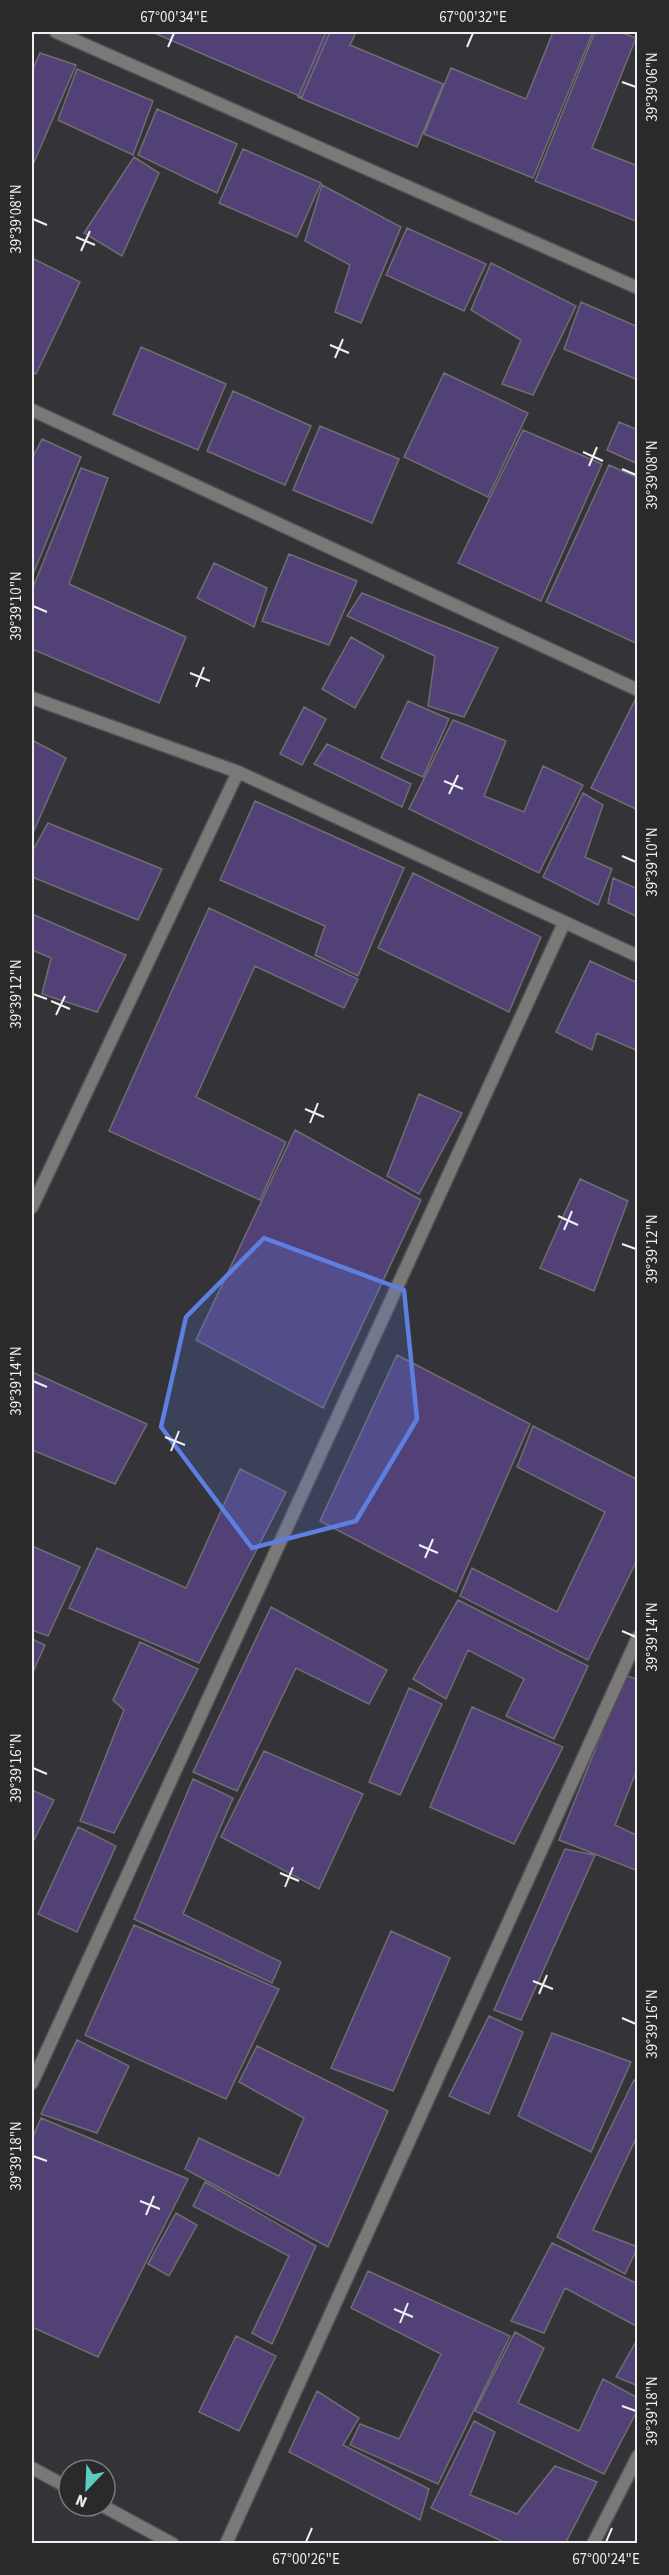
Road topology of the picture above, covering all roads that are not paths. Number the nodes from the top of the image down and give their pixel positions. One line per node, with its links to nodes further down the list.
1 (56, 32): 2 (street)
2 (638, 288)
3 (32, 410): 4 (street)
4 (638, 690)
5 (32, 698): 6 (street)
6 (238, 772): 7 (street); 9 (street)
7 (564, 923): 8 (street); 11 (street)
8 (638, 956)
9 (32, 1207)
10 (638, 1637): 17 (street)
11 (32, 2083)
12 (638, 2456): 18 (street)
13 (32, 2468): 14 (street)
14 (57, 2482)
15 (117, 2514): 16 (street)
16 (173, 2544)
17 (226, 2544)
18 (593, 2544)

